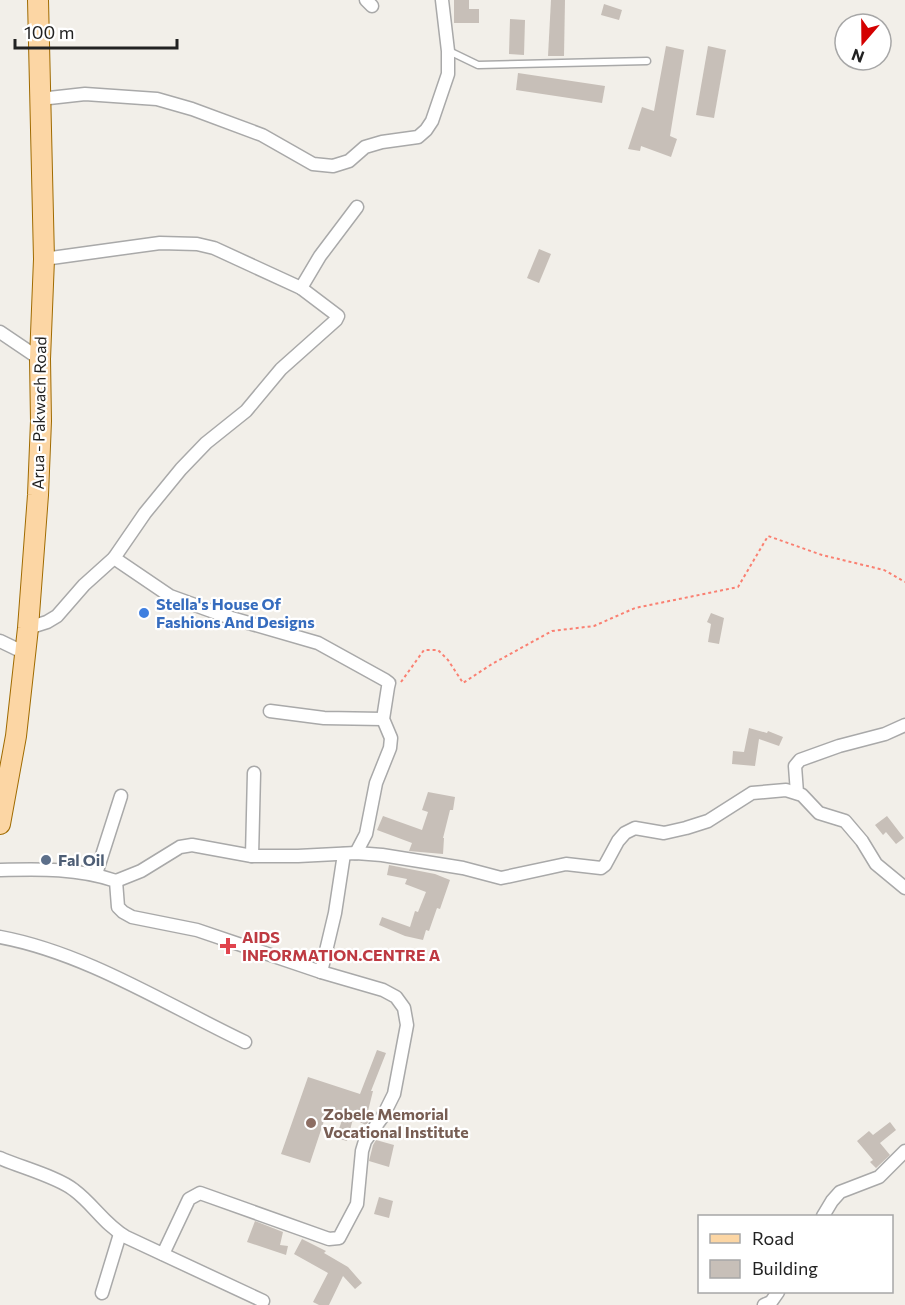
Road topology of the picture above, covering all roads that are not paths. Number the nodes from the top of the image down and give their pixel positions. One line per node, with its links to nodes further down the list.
1 (38, 0): 5 (main road, Arua - Pakwach Road)
2 (442, 0): 3 (street)
3 (448, 51): 4 (lane); 5 (street)
4 (647, 61)
5 (40, 99): 7 (main road, Arua - Pakwach Road)
6 (357, 207): 8 (street)
7 (44, 259): 8 (street); 10 (main road, Arua - Pakwach Road)
8 (302, 288): 11 (street)
9 (0, 332): 10 (street)
10 (40, 359): 12 (main road, Arua - Pakwach Road)
11 (114, 558): 12 (street); 16 (street)
12 (28, 628): 14 (main road, Arua - Pakwach Road)
13 (0, 641): 14 (street)
14 (25, 653): 21 (main road, Arua - Pakwach Road)
15 (270, 711): 16 (street)
16 (383, 719): 22 (street)
17 (905, 725): 19 (street)
18 (254, 773): 23 (street)
19 (797, 793): 22 (street); 27 (street)
20 (121, 796): 25 (street)
21 (0, 824)
22 (350, 854): 23 (street); 29 (street)
23 (252, 855): 26 (street)
24 (0, 870): 25 (street)
25 (96, 874): 26 (street)
26 (116, 880): 29 (street)
27 (905, 888)
28 (0, 937): 30 (street)
29 (321, 972): 35 (street)
30 (245, 1042)
31 (905, 1151): 33 (street)
32 (0, 1158): 34 (street)
33 (824, 1215)
34 (120, 1234): 35 (street); 36 (street)
35 (163, 1254): 38 (street)
36 (102, 1293)
37 (777, 1293): 39 (street)
38 (263, 1301)
39 (764, 1305)

